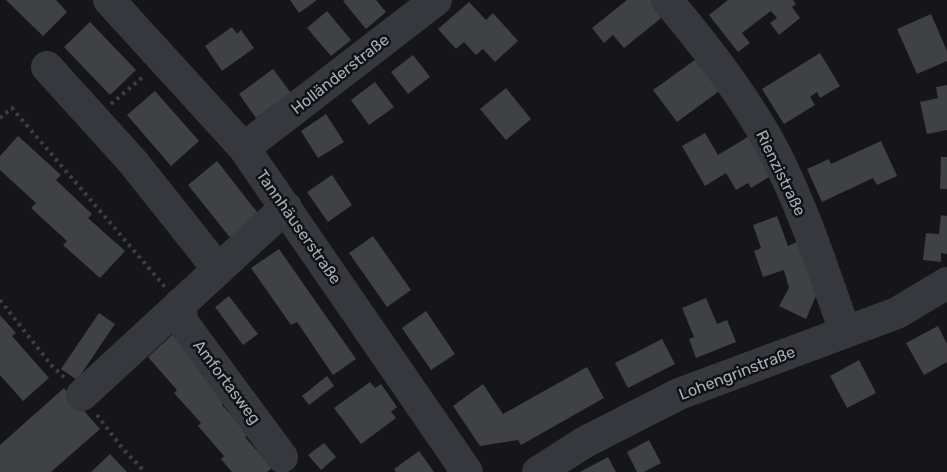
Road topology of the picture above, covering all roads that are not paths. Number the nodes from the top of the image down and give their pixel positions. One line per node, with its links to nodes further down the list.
1 (109, 0): 5 (street, Tannhäuserstraße)
2 (436, 0): 5 (street, Holländerstraße)
3 (667, 0): 10 (street, Rienzistraße)
4 (47, 67): 7 (street)
5 (244, 148): 6 (street, Tannhäuserstraße)
6 (286, 207): 7 (street); 13 (street, Tannhäuserstraße)
7 (218, 269): 9 (street)
8 (945, 288): 10 (street, Lohengrinstraße)
9 (180, 304): 11 (street); 12 (street, Amfortasweg)
10 (845, 332): 14 (street, Lohengrinstraße)
11 (82, 395)
12 (282, 457)
13 (467, 472)
14 (538, 472)

